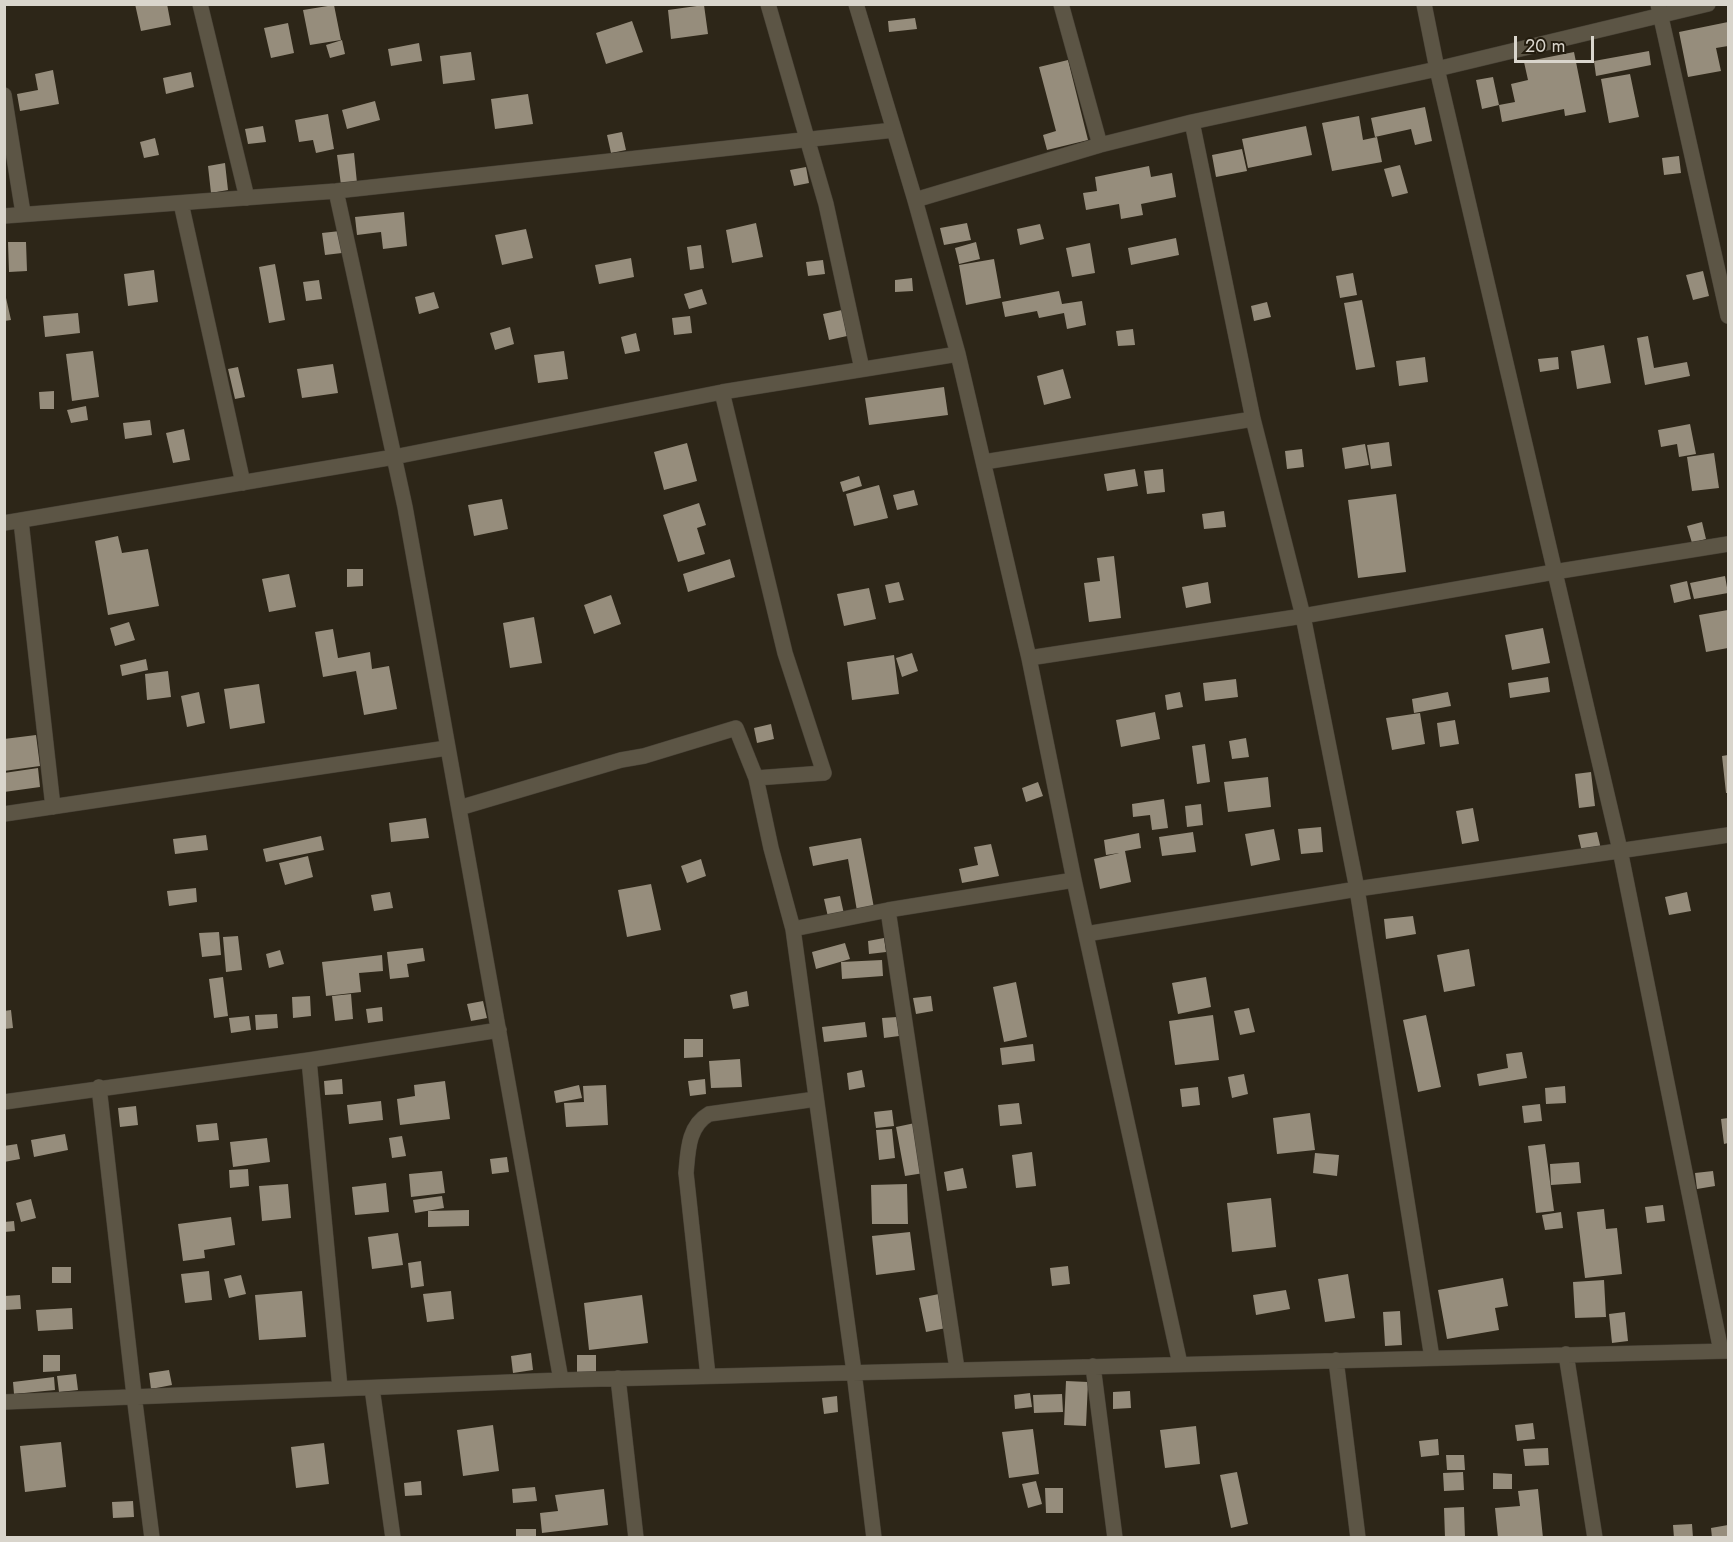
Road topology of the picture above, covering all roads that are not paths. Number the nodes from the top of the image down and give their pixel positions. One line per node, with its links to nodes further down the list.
1 (200, 4): 15 (street)
2 (768, 4): 12 (street)
3 (856, 4): 11 (street)
4 (1061, 4): 13 (street)
5 (1424, 4): 8 (street)
6 (1708, 4): 7 (street)
7 (1659, 10): 8 (street); 20 (street)
8 (1437, 69): 10 (street); 31 (street)
9 (4, 95): 18 (street)
10 (1192, 122): 13 (street); 24 (street)
11 (894, 130): 12 (street); 16 (street)
12 (807, 139): 14 (street); 22 (street)
13 (1100, 146): 16 (street)
14 (336, 191): 15 (street); 25 (street)
15 (247, 198): 17 (street)
16 (915, 200): 21 (street)
17 (180, 203): 18 (street); 27 (street)
18 (23, 213): 19 (street)
19 (4, 216)
20 (1728, 316)
21 (958, 354): 22 (street); 26 (street)
22 (862, 369): 23 (street)
23 (722, 392): 25 (street); 35 (street)
24 (1253, 419): 26 (street); 32 (street)
25 (394, 457): 27 (street); 34 (street)
26 (984, 462): 33 (street)
27 (243, 483): 28 (street)
28 (21, 521): 29 (street); 36 (street)
29 (4, 523)
30 (1728, 544): 31 (street)
31 (1554, 572): 32 (street); 40 (street)
32 (1303, 616): 33 (street); 42 (street)
33 (1029, 658): 41 (street)
34 (447, 748): 36 (street); 37 (street)
35 (756, 778): 37 (street); 44 (street)
36 (53, 807): 38 (street)
37 (459, 808): 46 (street)
38 (4, 814)
39 (1728, 835): 40 (street)
40 (1620, 850): 42 (street); 51 (street)
41 (1074, 880): 43 (street); 45 (street)
42 (1357, 889): 45 (street); 53 (street)
43 (888, 910): 44 (street); 57 (street)
44 (793, 929): 49 (street)
45 (1086, 934): 55 (street)
46 (499, 1030): 47 (street); 61 (street)
47 (309, 1060): 48 (street); 62 (street)
48 (99, 1088): 50 (street); 64 (street)
49 (816, 1099): 58 (street); 59 (street)
50 (4, 1102)
51 (1724, 1351): 52 (street)
52 (1566, 1354): 53 (street); 72 (street)
53 (1432, 1358): 54 (street)
54 (1336, 1360): 55 (street); 71 (street)
55 (1180, 1364): 56 (street)
56 (1093, 1366): 57 (street); 70 (street)
57 (957, 1369): 58 (street)
58 (854, 1372): 59 (street); 69 (street)
59 (708, 1376): 60 (street)
60 (618, 1378): 61 (street); 68 (street)
61 (561, 1380): 63 (street)
62 (340, 1388): 63 (street); 64 (street)
63 (372, 1388): 67 (street)
64 (134, 1395): 65 (street); 66 (street)
65 (4, 1402)
66 (152, 1538)
67 (393, 1538)
68 (636, 1538)
69 (874, 1538)
70 (1115, 1538)
71 (1358, 1538)
72 (1595, 1538)

